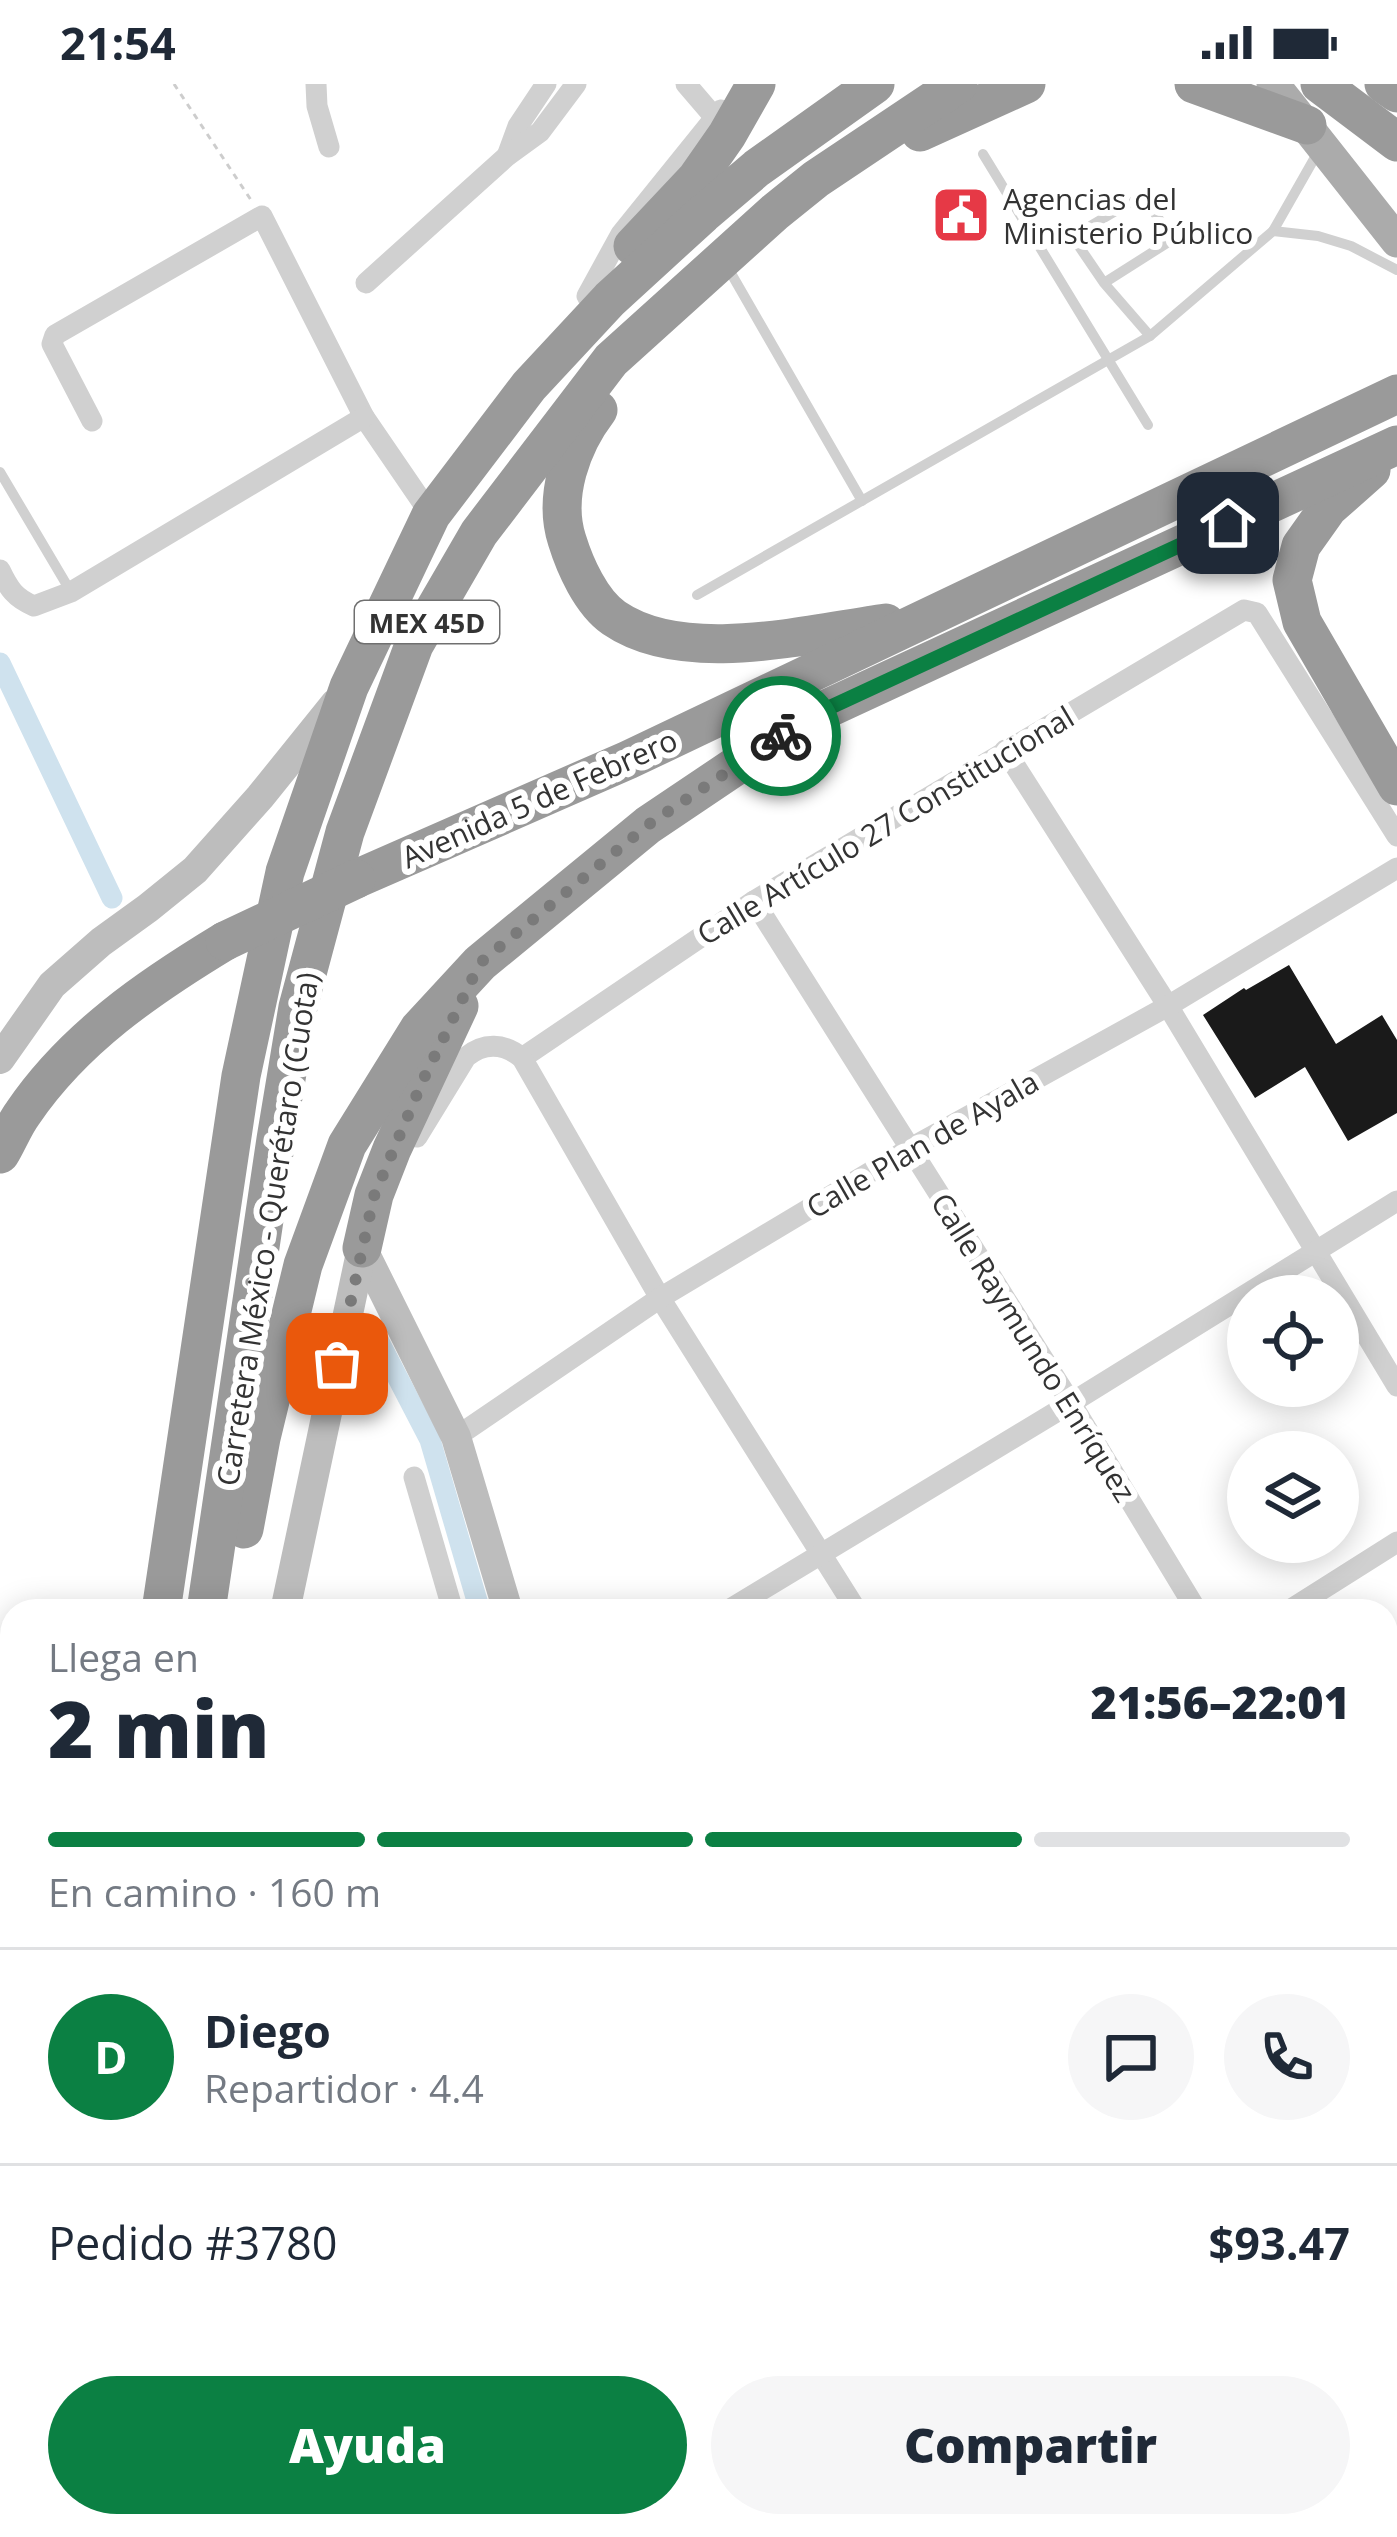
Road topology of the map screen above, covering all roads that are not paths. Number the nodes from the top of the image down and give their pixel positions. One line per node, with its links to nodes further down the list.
1 (316, 84): 19 (street)
2 (546, 84): 21 (street)
3 (575, 84): 21 (street)
4 (686, 84): 16 (street)
5 (736, 84): 16 (street)
6 (756, 84): 30 (highway)
7 (875, 84): 33 (highway, Carretera México - Querétaro (Cuota) / MEX 45D)
8 (958, 84): 22 (highway, Carretera México - Querétaro (Cuota) / MEX 45D)
9 (1025, 84): 22 (highway)
10 (1194, 84): 17 (highway)
11 (1274, 84): 17 (main road)
12 (1320, 84): 18 (highway)
13 (1370, 84): 18 (main road)
14 (1384, 84): 15 (highway)
15 (1397, 93)
16 (716, 118): 30 (street)
17 (1315, 135): 24 (lane); 25 (main road)
18 (1397, 141)
19 (329, 147)
20 (982, 154): 32 (lane)
21 (507, 156): 28 (street)
22 (816, 179): 23 (highway, Carretera México - Querétaro (Cuota) / MEX 45D)
23 (775, 212): 26 (highway); 69 (highway, Carretera México - Querétaro (Cuota) / MEX 45D)
24 (1273, 231): 27 (lane); 31 (lane)
25 (1397, 242)
26 (728, 268): 40 (lane); 45 (highway)
27 (1397, 270)
28 (366, 283)
29 (1104, 283): 29 (lane); 31 (lane)
30 (587, 296): 33 (highway)
31 (1150, 336): 32 (lane)
32 (1110, 361): 37 (lane); 40 (lane)
33 (529, 386): 41 (highway, Carretera México - Querétaro (Cuota) / MEX 45D)
34 (1397, 394): 45 (highway, Avenida 5 de Febrero)
35 (364, 417): 36 (street); 41 (street); 43 (street)
36 (92, 421)
37 (1148, 425)
38 (1397, 445): 48 (highway); 52 (highway, Avenida 5 de Febrero)
39 (0, 472): 43 (lane)
40 (862, 501): 44 (lane)
41 (431, 515): 46 (highway, Carretera México - Querétaro (Cuota) / MEX 45D)
42 (0, 570): 43 (street)
43 (71, 592)
44 (698, 595)
45 (927, 617): 57 (highway, Avenida 5 de Febrero, bridge)
46 (349, 687): 55 (main road); 68 (highway, Carretera México - Querétaro (Cuota) / MEX 45D)
47 (1005, 750): 49 (street, Calle Artículo 27 Constitucional); 51 (street, Calle Artículo 27 Constitucional); 53 (street)
48 (1397, 787)
49 (1397, 836)
50 (1397, 868): 53 (street, Calle Plan de Ayala)
51 (754, 901): 54 (street, Calle Artículo 27 Constitucional); 56 (street, Calle Raymundo Enríquez)
52 (480, 963): 59 (highway); 70 (highway, Avenida 5 de Febrero)
53 (1168, 1006): 56 (street, Calle Plan de Ayala); 60 (street)
54 (522, 1058): 59 (street); 61 (street)
55 (0, 1059)
56 (909, 1149): 61 (street, Calle Plan de Ayala); 63 (street, Calle Raymundo Enríquez)
57 (0, 1154)
58 (1397, 1201): 60 (street)
59 (362, 1248): 64 (main road); 71 (main road)
60 (1314, 1250): 62 (street); 63 (street)
61 (660, 1298): 64 (street, Calle Plan de Ayala); 67 (street)
62 (1397, 1386)
63 (1071, 1403): 67 (street); 76 (street, Calle Raymundo Enríquez)
64 (456, 1437): 73 (main road)
65 (414, 1477): 72 (street)
66 (1397, 1542): 77 (street)
67 (822, 1554): 74 (street); 75 (street)
68 (162, 1599)
69 (208, 1599)
70 (230, 1599)
71 (288, 1599)
72 (450, 1599)
73 (504, 1599)
74 (747, 1599)
75 (850, 1599)
76 (1190, 1599)
77 (1307, 1599)

